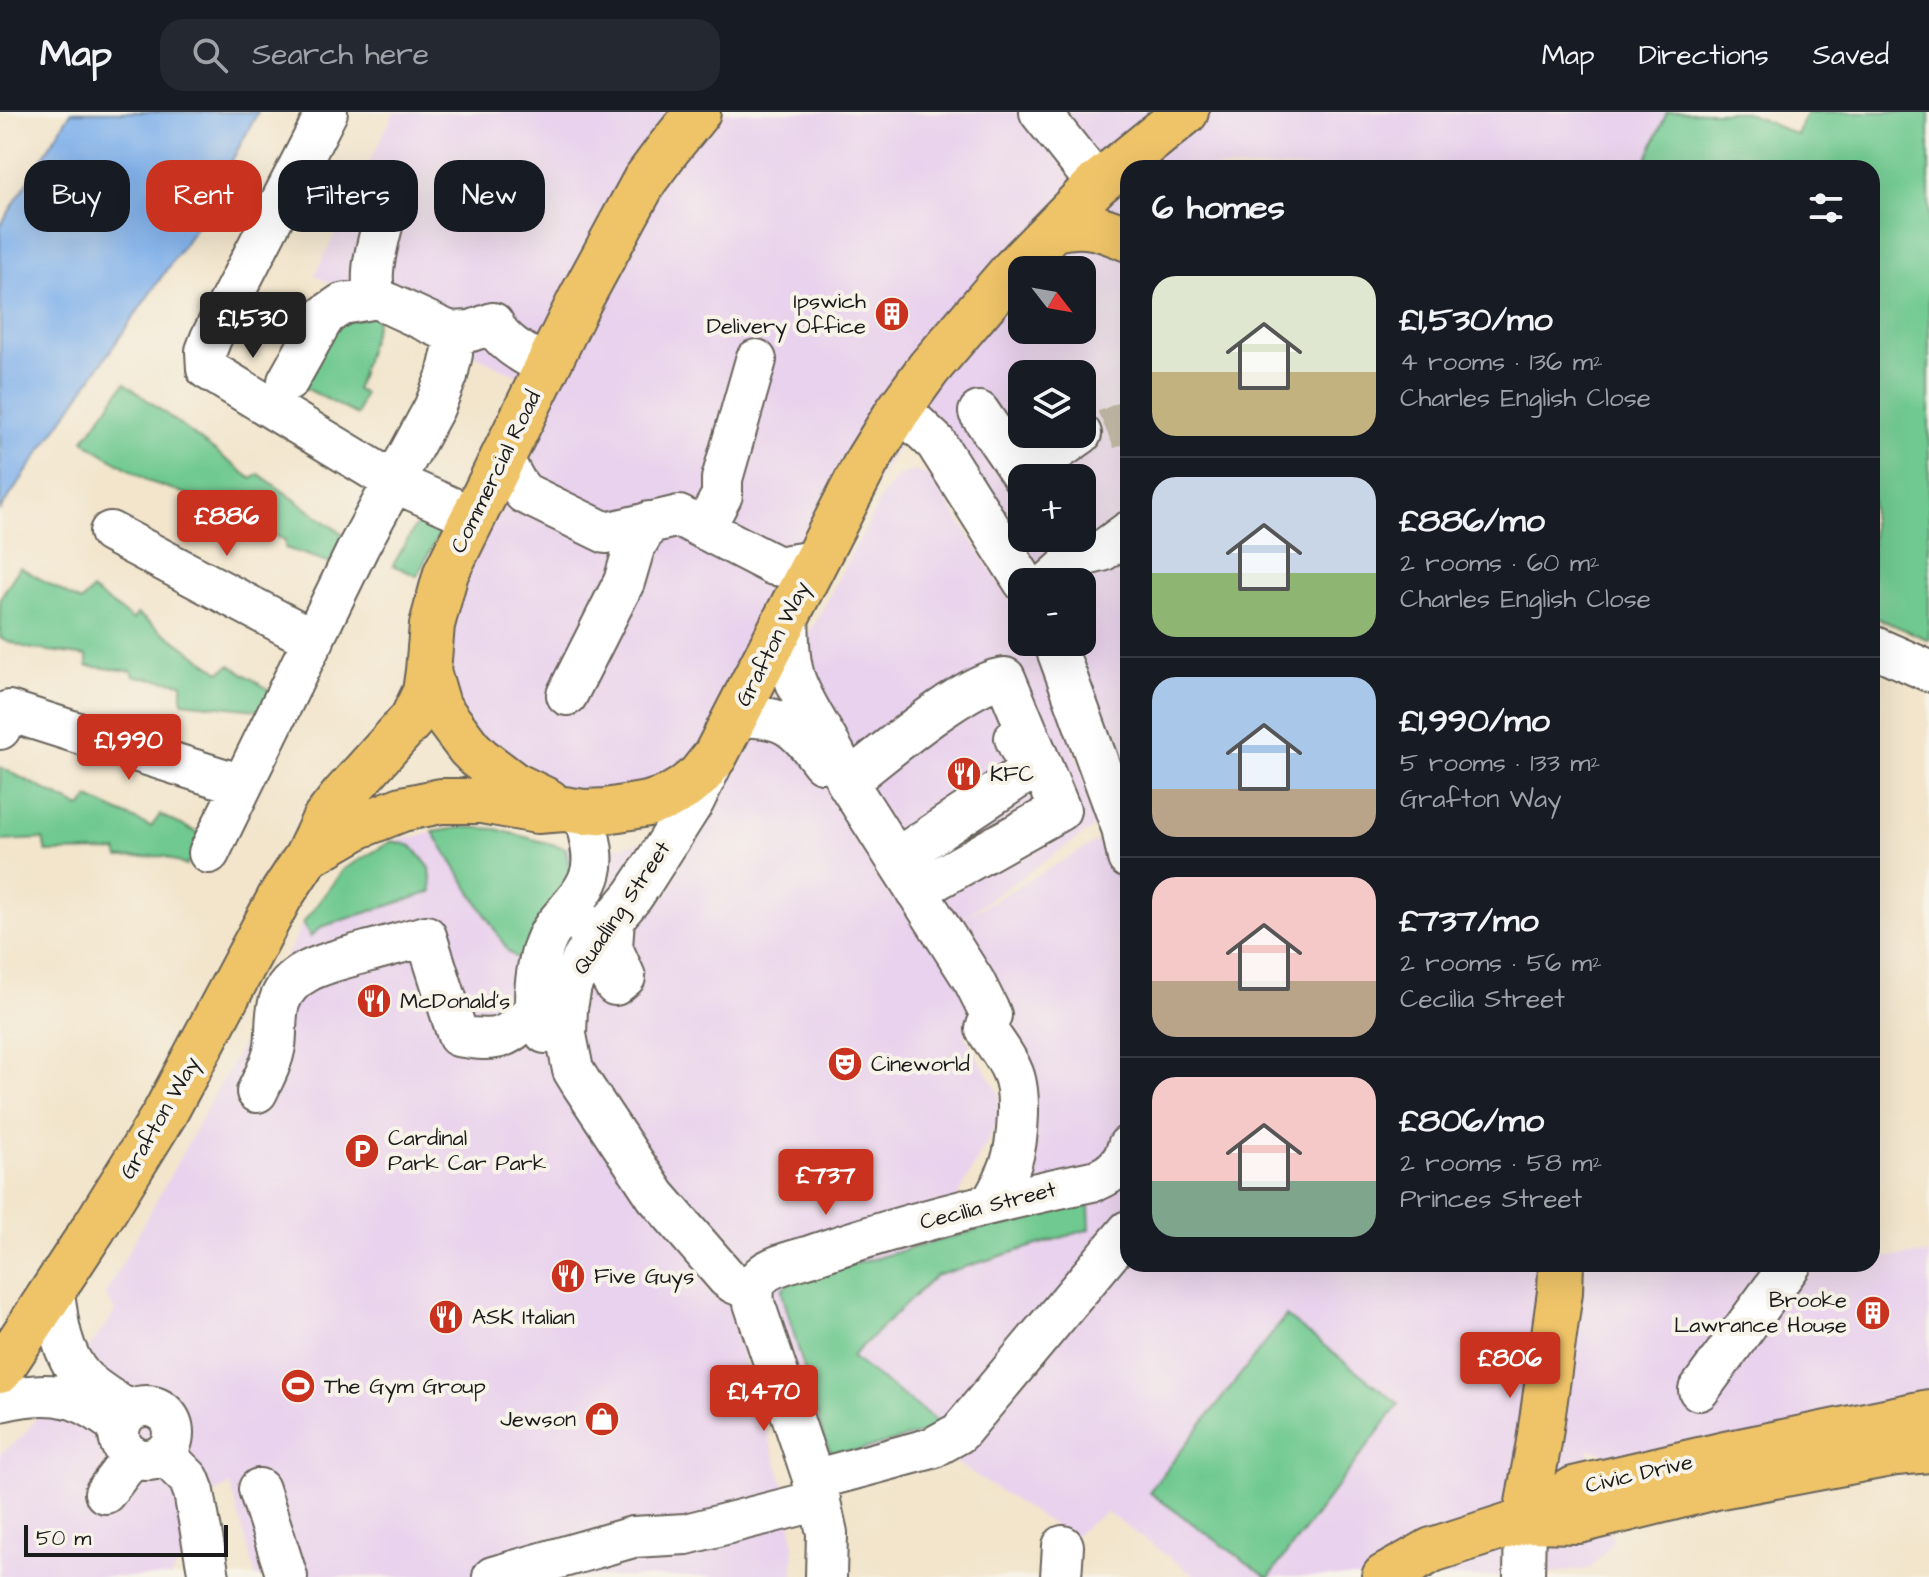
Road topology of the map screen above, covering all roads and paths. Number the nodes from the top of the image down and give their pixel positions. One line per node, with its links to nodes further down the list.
1 (327, 112): 23 (street)
2 (698, 112): 15 (main road, Commercial Road)
3 (1040, 112): 7 (street)
4 (1186, 112): 5 (main road, Grafton Way)
5 (1127, 160)
6 (1120, 165): 7 (main road, Grafton Way)
7 (1097, 184): 8 (main road); 9 (main road, Grafton Way)
8 (1120, 215)
9 (1054, 229): 11 (main road); 17 (main road, Grafton Way)
10 (381, 232): 12 (street)
11 (1120, 235)
12 (376, 298): 15 (street); 16 (street)
13 (452, 354): 23 (street)
14 (756, 360): 26 (street)
15 (547, 367): 20 (main road, Commercial Road)
16 (288, 381)
17 (898, 411): 30 (main road, Grafton Way); 31 (street)
18 (979, 412): 21 (street)
19 (1065, 448): 22 (street)
20 (502, 458): 24 (main road, Commercial Road); 25 (street)
21 (1015, 464)
22 (1041, 464)
23 (394, 482): 24 (street); 33 (street)
24 (475, 518): 36 (main road, Commercial Road)
25 (649, 522): 26 (street); 38 (street)
26 (704, 529): 30 (street)
27 (110, 532): 33 (street)
28 (1120, 538): 29 (street)
29 (1064, 559)
30 (815, 561): 32 (main road, Grafton Way)
31 (1015, 568)
32 (788, 615): 39 (main road, Grafton Way); 42 (street)
33 (314, 640): 43 (street)
34 (1880, 650): 37 (street)
35 (1059, 656): 45 (street)
36 (428, 671): 44 (main road, Commercial Road); 47 (main road, Grafton Way)
37 (1929, 671)
38 (567, 695)
39 (736, 717): 41 (main road, Grafton Way); 42 (street)
40 (0, 729): 43 (street)
41 (715, 756): 44 (main road, Grafton Way); 50 (street, Quadling Street)
42 (847, 782): 48 (street); 48 (street)
43 (242, 785): 46 (street)
44 (574, 810): 47 (main road, Grafton Way); 49 (street, Quadling Street)
45 (1120, 821)
46 (209, 853)
47 (307, 856): 59 (main road, Grafton Way)
48 (906, 875): 55 (street)
49 (577, 899): 50 (street); 51 (street, Quadling Street)
50 (603, 931): 52 (street, Quadling Street)
51 (535, 1009): 52 (street, Quadling Street); 53 (street)
52 (573, 1070): 60 (street, Quadling Street)
53 (257, 1092)
54 (1120, 1163): 55 (street, Cecilia Street)
55 (992, 1202): 60 (street, Cecilia Street)
56 (1120, 1241): 68 (street)
57 (1561, 1272): 70 (main road)
58 (1785, 1272): 62 (street)
59 (54, 1290): 61 (main road, Grafton Way); 65 (street)
60 (753, 1291): 68 (street)
61 (0, 1371)
62 (1699, 1390)
63 (0, 1401): 65 (street)
64 (1929, 1412): 70 (main road, Civic Drive)
65 (136, 1438): 69 (street); 71 (street)
66 (1929, 1450): 70 (main road, Civic Drive)
67 (259, 1489): 72 (street)
68 (816, 1490): 73 (street); 74 (street)
69 (105, 1493)
70 (1525, 1520): 75 (main road); 76 (street)
71 (209, 1577)
72 (287, 1577)
73 (493, 1577)
74 (826, 1577)
75 (1384, 1577)
76 (1524, 1577)

